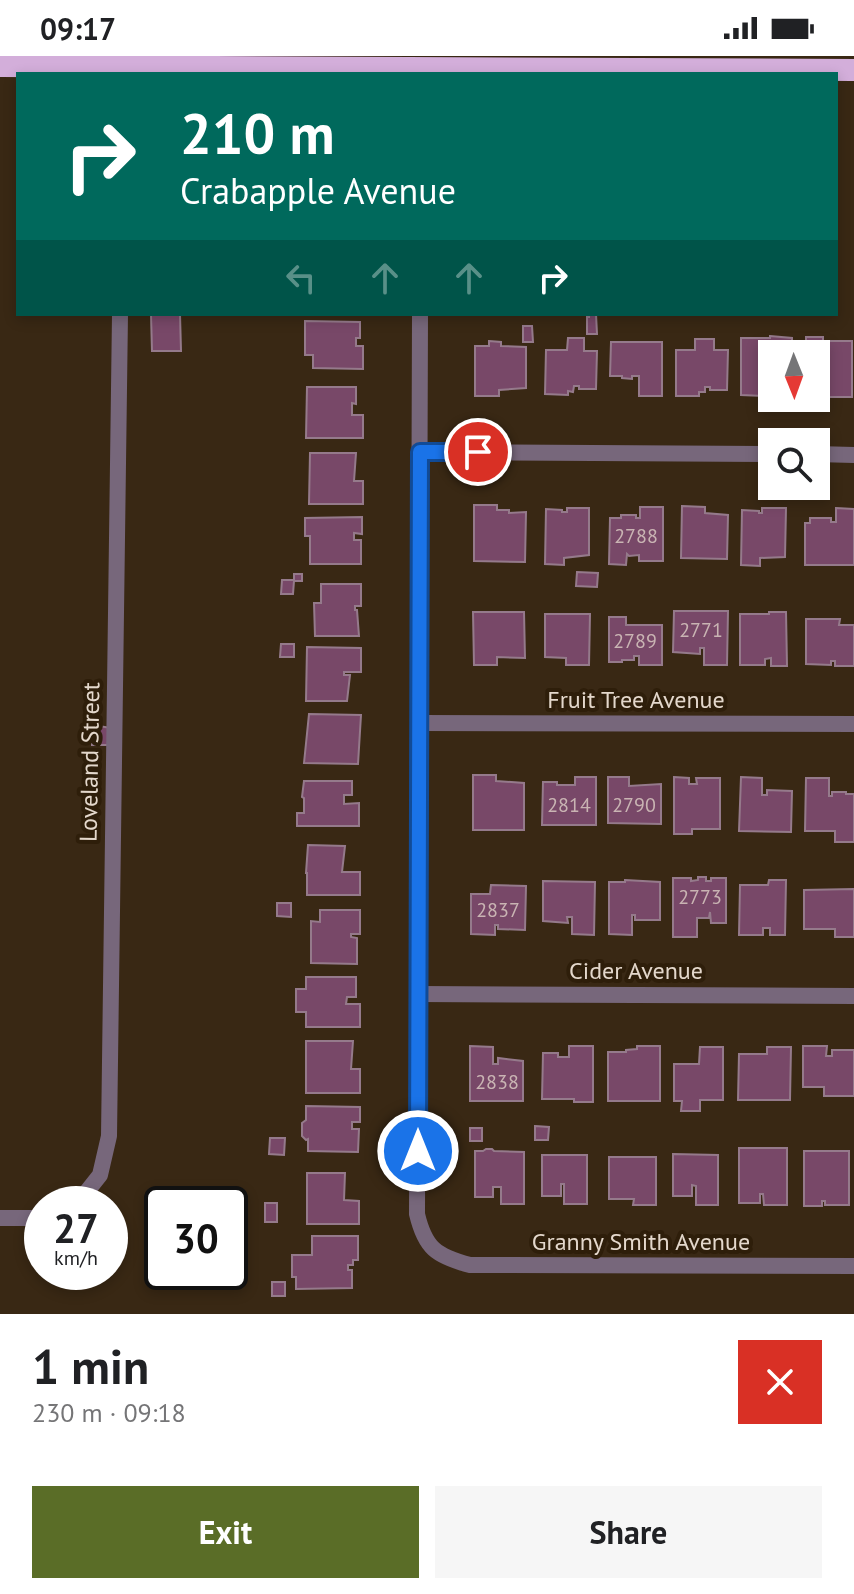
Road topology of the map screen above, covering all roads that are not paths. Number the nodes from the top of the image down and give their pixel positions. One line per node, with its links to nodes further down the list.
1 (0, 66): 2 (highway)
2 (123, 66): 4 (highway)
3 (854, 70): 4 (highway)
4 (421, 71)
5 (120, 316): 15 (street, Loveland Street)
6 (420, 316): 7 (street)
7 (420, 452): 8 (street); 11 (street)
8 (758, 454)
9 (830, 454): 10 (street)
10 (854, 455)
11 (419, 723): 12 (street, Fruit Tree Avenue); 13 (street)
12 (854, 724)
13 (418, 994): 14 (street, Cider Avenue); 18 (street, Granny Smith Avenue)
14 (854, 996)
15 (92, 1186)
16 (0, 1218): 17 (street)
17 (24, 1218)
18 (854, 1266)

